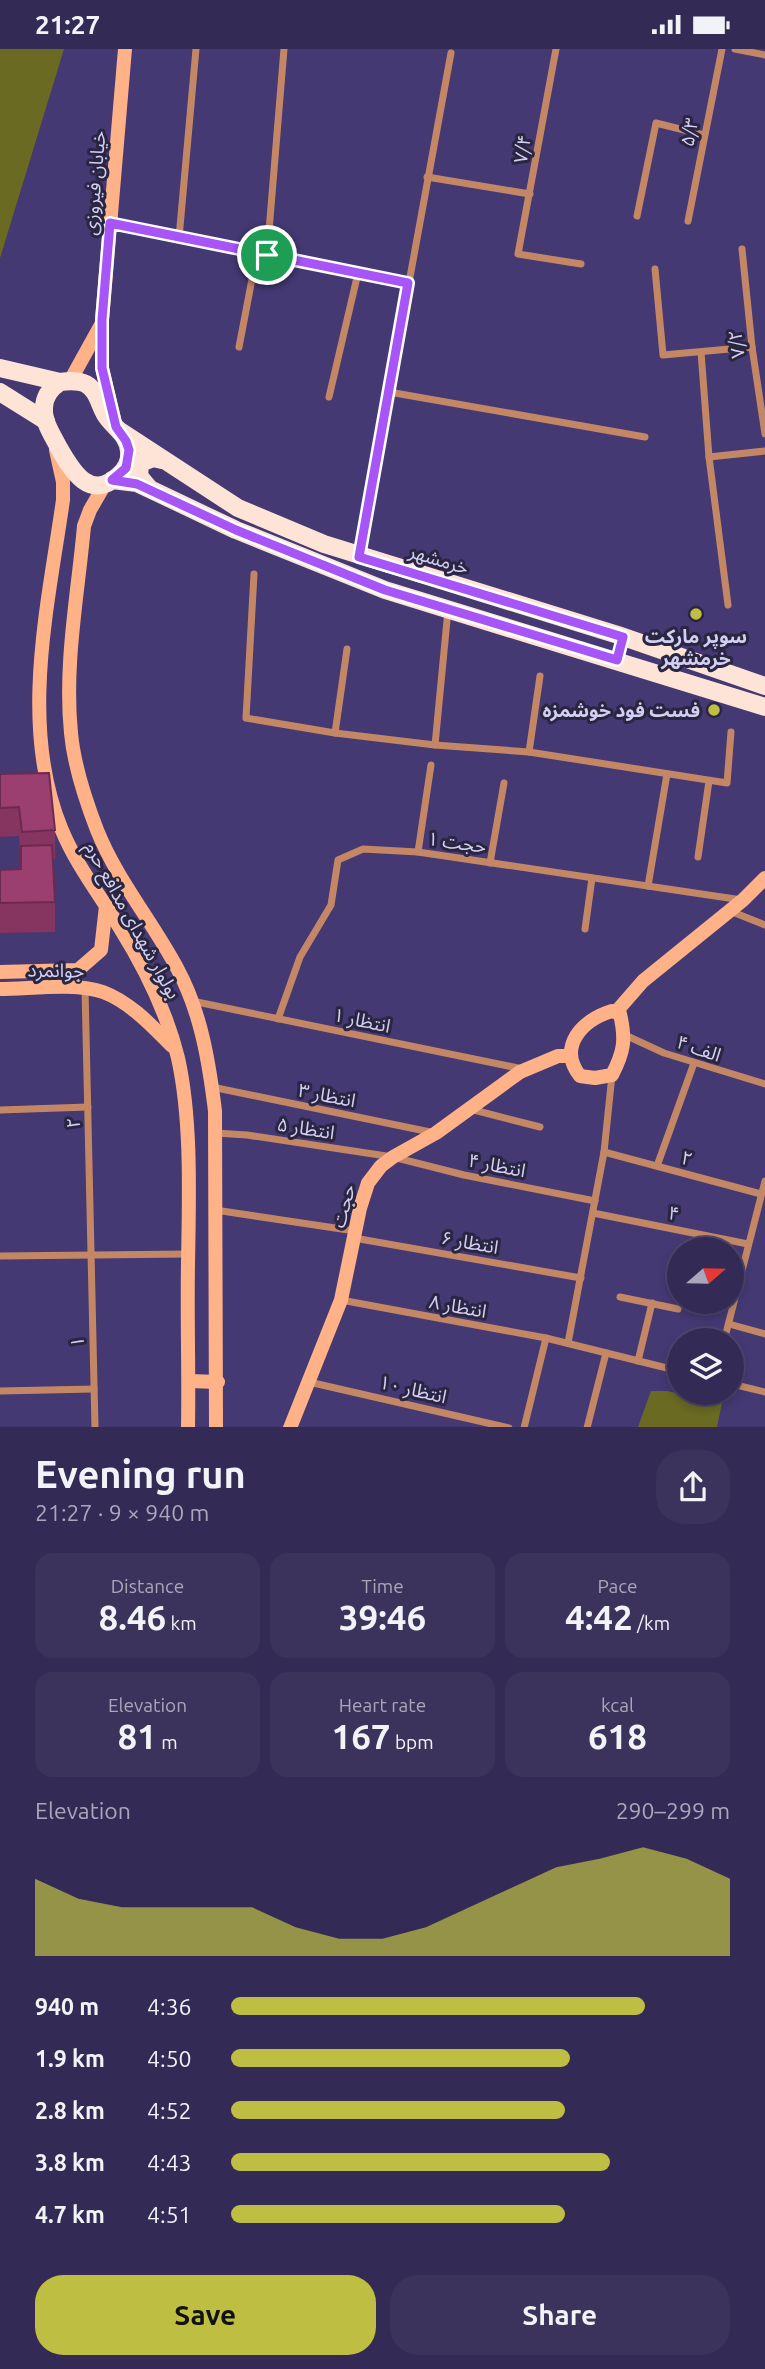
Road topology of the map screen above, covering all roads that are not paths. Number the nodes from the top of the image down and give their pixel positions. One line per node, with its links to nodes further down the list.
1 (125, 49): 14 (main road, خیابان فیروزی)
2 (196, 49): 15 (street)
3 (284, 49): 18 (street)
4 (556, 49): 11 (street, ۷/۴)
5 (722, 49): 9 (street, ۵/۳)
6 (734, 49): 8 (street)
7 (451, 53): 10 (street)
8 (765, 55)
9 (705, 135): 12 (street); 13 (street, ۵/۳)
10 (427, 177): 11 (street); 22 (street)
11 (530, 194): 19 (street, ۷/۴)
12 (637, 216)
13 (688, 221)
14 (110, 223): 15 (street); 23 (main road, خیابان فیروزی)
15 (179, 238): 17 (street)
16 (743, 249): 24 (street, ۷/۲)
17 (257, 253): 18 (street); 25 (street)
18 (267, 255): 21 (street)
19 (581, 264)
20 (655, 269): 26 (street)
21 (358, 273): 22 (street); 31 (street)
22 (408, 283): 30 (street)
23 (102, 320): 28 (main road); 33 (main road, خیابان فیروزی)
24 (752, 347): 26 (street); 34 (street, ۷/۲)
25 (239, 348)
26 (701, 352): 37 (street)
27 (1, 368): 28 (main road)
28 (65, 381): 32 (main road); 33 (main road)
29 (0, 392): 32 (main road)
30 (388, 392): 35 (street); 43 (street)
31 (329, 397)
32 (49, 428): 39 (main road); 41 (main road, بولوار شهدای مدافع حرم)
33 (118, 429): 38 (main road, خرمشهر); 39 (main road)
34 (765, 434)
35 (645, 437)
36 (765, 451): 37 (street)
37 (709, 457): 45 (street)
38 (162, 460): 40 (main road); 43 (main road, خرمشهر)
39 (109, 482): 40 (main road); 42 (main road, بولوار شهدای مدافع حرم)
40 (152, 490): 46 (main road)
41 (59, 529): 42 (main road); 68 (main road, بولوار شهدای مدافع حرم)
42 (83, 535): 75 (main road, بولوار شهدای مدافع حرم)
43 (359, 557): 47 (main road, خرمشهر)
44 (254, 574): 54 (street)
45 (728, 605)
46 (449, 609): 49 (main road); 55 (street)
47 (623, 637): 49 (main road); 51 (main road, خرمشهر)
48 (347, 649): 54 (street)
49 (617, 660): 52 (main road)
50 (540, 676): 56 (street)
51 (765, 685)
52 (765, 707)
53 (732, 731): 59 (street)
54 (335, 733): 55 (street)
55 (435, 745): 56 (street)
56 (530, 753): 58 (street)
57 (431, 765): 61 (street)
58 (667, 774): 59 (street); 66 (street)
59 (709, 781): 62 (street)
60 (504, 783): 63 (street)
61 (418, 852): 63 (street, حجت ۱); 77 (street, حجت ۱)
62 (698, 857)
63 (490, 863): 64 (street, حجت ۱)
64 (592, 878): 66 (street, حجت ۱); 71 (street)
65 (765, 878): 67 (main road)
66 (648, 886): 67 (street, حجت ۱)
67 (743, 900): 69 (main road)
68 (106, 906): 72 (main road, جوانمرد); 79 (main road, بولوار شهدای مدافع حرم)
69 (729, 911): 70 (street); 76 (main road)
70 (765, 925)
71 (586, 929)
72 (0, 972)
73 (0, 989): 74 (main road, جوانمرد)
74 (85, 989): 79 (main road, جوانمرد); 86 (street, ۲)
75 (192, 1000): 77 (street, انتظار ۱); 85 (main road, بولوار شهدای مدافع حرم)
76 (615, 1012): 78 (main road); 80 (main road)
77 (278, 1019): 82 (street, انتظار ۱)
78 (625, 1035): 81 (street, ۴ الف); 83 (main road)
79 (174, 1048): 102 (main road, بولوار شهدای مدافع حرم)
80 (570, 1056): 82 (main road, حجت); 83 (main road)
81 (694, 1063): 84 (street, ۴ الف); 94 (street)
82 (526, 1069): 87 (main road, حجت)
83 (612, 1075): 92 (street)
84 (765, 1084)
85 (212, 1087): 90 (main road, بولوار شهدای مدافع حرم); 91 (street, انتظار ۳)
86 (88, 1107): 88 (street); 103 (street, ۲)
87 (468, 1109): 89 (street); 91 (main road, حجت)
88 (0, 1110)
89 (540, 1127)
90 (215, 1133): 93 (street, انتظار ۵); 98 (main road, بولوار شهدای مدافع حرم)
91 (436, 1133): 93 (main road, حجت)
92 (604, 1152): 94 (street, ۲); 97 (street)
93 (393, 1157): 97 (street, انتظار ۴); 100 (main road, حجت)
94 (657, 1166): 96 (street, ۲)
95 (764, 1181): 96 (street)
96 (761, 1194): 101 (street)
97 (595, 1201): 99 (street)
98 (215, 1210): 100 (street, انتظار ۶); 119 (main road, بولوار شهدای مدافع حرم)
99 (593, 1213): 101 (street, ۴); 105 (street)
100 (355, 1234): 105 (street, انتظار ۶); 107 (main road, حجت)
101 (748, 1244): 110 (street)
102 (188, 1254): 103 (street); 118 (main road, بولوار شهدای مدافع حرم)
103 (91, 1255): 104 (street); 122 (street, ۱)
104 (0, 1256)
105 (581, 1278): 114 (street)
106 (620, 1297): 108 (street)
107 (341, 1300): 113 (street, انتظار ۸); 120 (main road, حجت)
108 (652, 1303): 109 (street); 116 (street)
109 (667, 1306)
110 (729, 1324): 111 (street); 112 (street)
111 (728, 1328)
112 (765, 1334)
113 (546, 1338): 114 (street, انتظار ۸); 130 (street)
114 (568, 1343): 115 (street, انتظار ۸)
115 (607, 1353): 116 (street, انتظار ۸); 131 (street)
116 (638, 1361): 117 (street, انتظار ۸)
117 (667, 1368)
118 (189, 1381): 119 (main road); 126 (main road, بولوار شهدای مدافع حرم)
119 (218, 1382): 127 (main road, بولوار شهدای مدافع حرم)
120 (309, 1382): 128 (main road, حجت); 129 (street, انتظار ۱۰)
121 (744, 1387): 124 (street)
122 (94, 1389): 123 (street); 125 (street, ۱)
123 (0, 1391)
124 (765, 1392)
125 (95, 1427)
126 (188, 1427)
127 (216, 1427)
128 (290, 1427)
129 (509, 1427)
130 (524, 1427)
131 (587, 1427)

